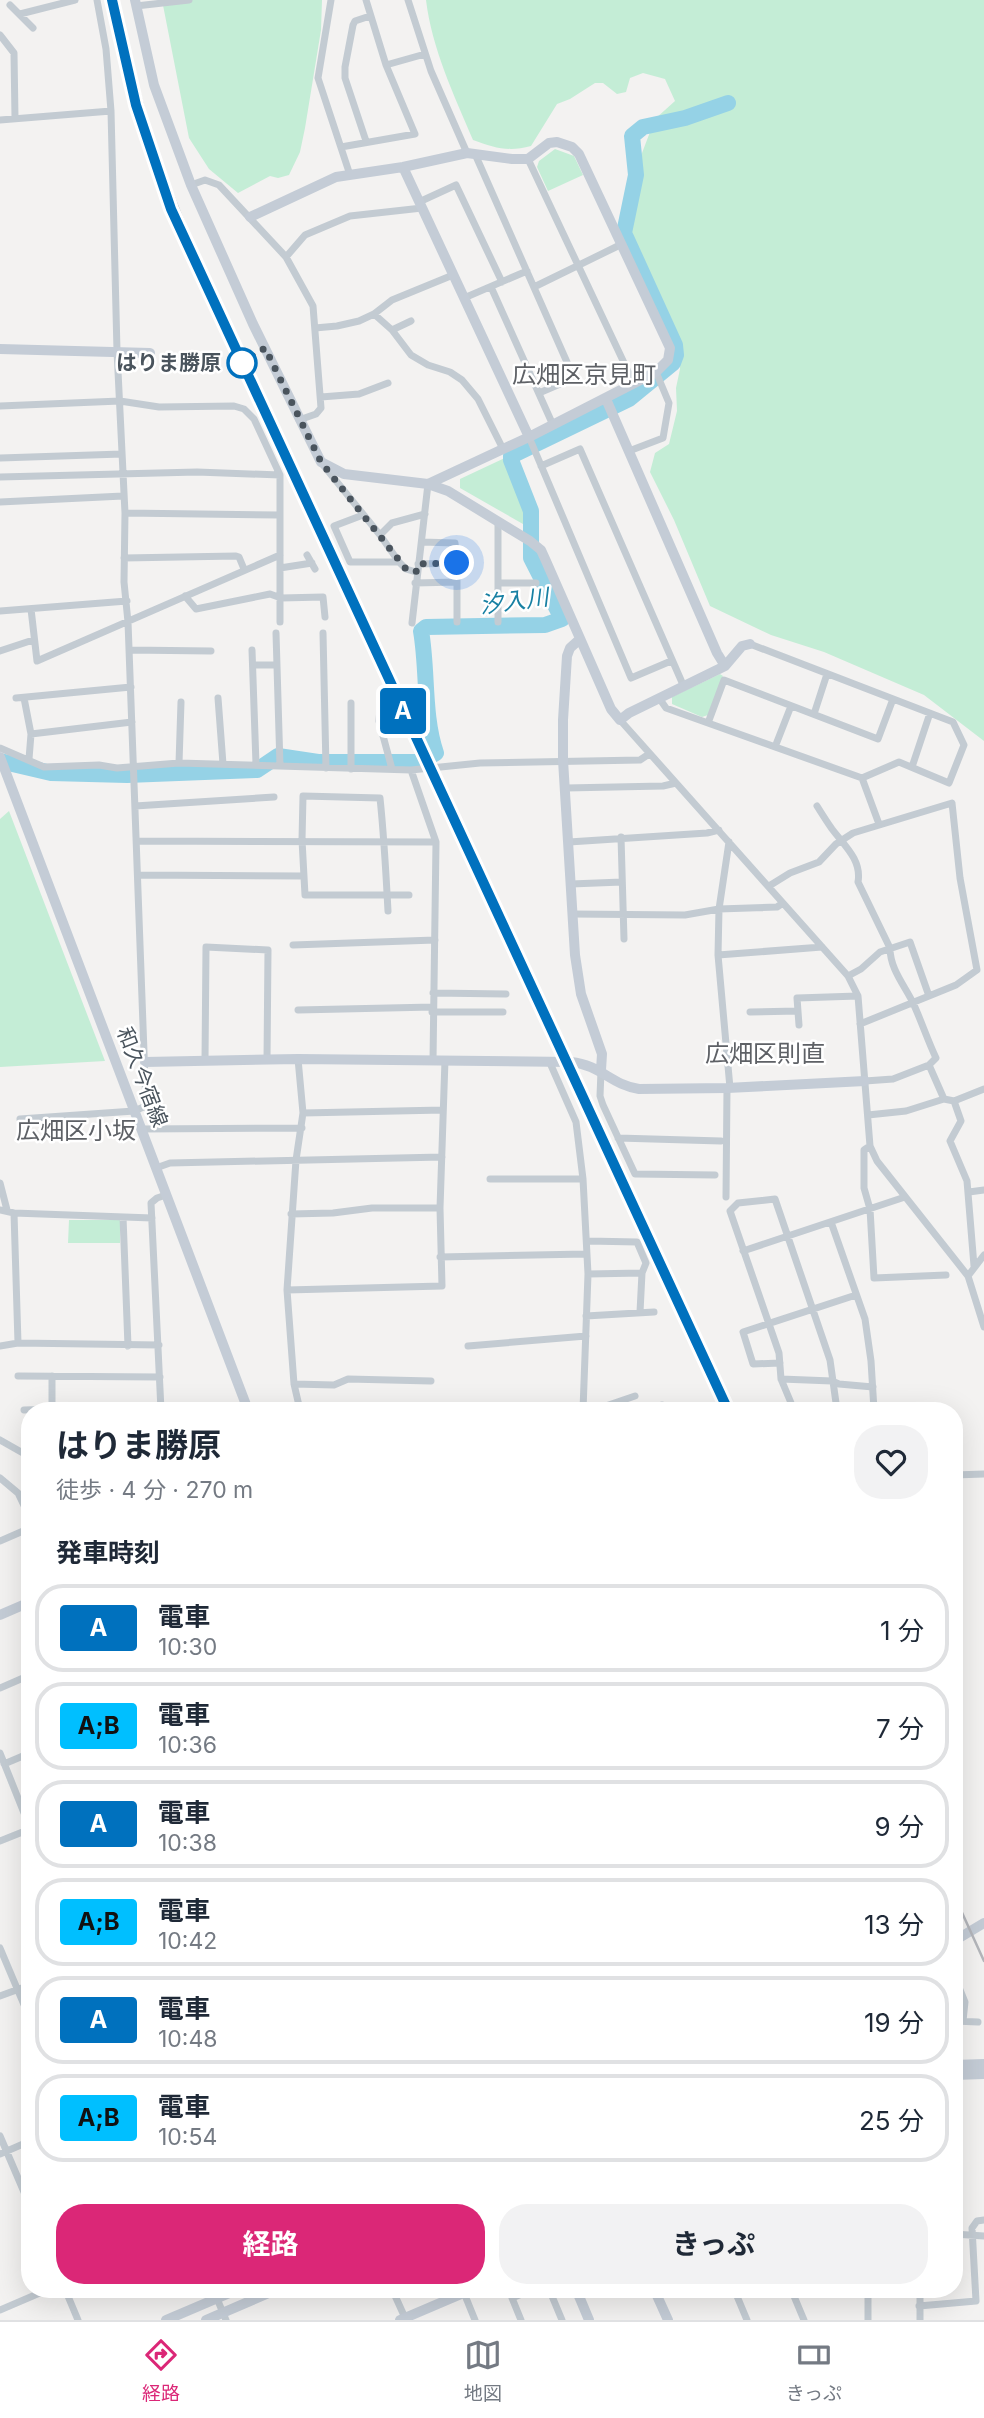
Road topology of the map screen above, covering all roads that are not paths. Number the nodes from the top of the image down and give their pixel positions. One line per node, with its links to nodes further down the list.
1 (75, 0): 9 (street)
2 (97, 0): 15 (street)
3 (189, 0): 7 (street)
4 (331, 0): 19 (street)
5 (366, 0): 10 (street)
6 (408, 0): 13 (street)
7 (135, 3): 24 (street)
8 (10, 5): 9 (street)
9 (20, 14): 11 (street)
10 (370, 16): 14 (street); 18 (street)
11 (33, 28)
12 (0, 35): 16 (street)
13 (425, 54): 14 (street); 20 (street)
14 (386, 65): 18 (street)
15 (111, 111): 16 (street); 41 (street)
16 (15, 118): 17 (street)
17 (0, 120)
18 (366, 141): 19 (street)
19 (341, 147): 23 (street)
20 (471, 153): 21 (street); 22 (street); 30 (street)
21 (528, 159): 27 (street); 29 (street)
22 (403, 167): 23 (street); 25 (street)
23 (350, 175): 26 (street)
24 (191, 185): 26 (street); 51 (street)
25 (421, 205): 28 (street); 31 (street); 32 (street)
26 (250, 217): 28 (street)
27 (620, 246): 29 (street); 43 (street)
28 (286, 257): 38 (street)
29 (578, 265): 34 (street); 45 (street)
30 (527, 271): 32 (street); 34 (street)
31 (453, 275): 35 (street); 36 (street)
32 (502, 282): 33 (street)
33 (491, 287): 35 (street); 46 (street)
34 (534, 287): 46 (street)
35 (464, 298): 53 (street)
36 (374, 314): 38 (street); 39 (street)
37 (411, 321): 39 (street)
38 (315, 328): 47 (street)
39 (391, 330): 54 (street)
40 (0, 349): 41 (street)
41 (117, 351): 42 (street); 49 (street)
42 (150, 353)
43 (656, 372): 45 (street); 55 (street)
44 (388, 383): 47 (street)
45 (634, 384): 48 (street)
46 (539, 393): 52 (street)
47 (321, 397): 51 (street)
48 (606, 399): 52 (street); 55 (street)
49 (120, 401): 50 (street); 56 (street); 61 (street)
50 (0, 405)
51 (299, 420): 58 (street)
52 (554, 425): 53 (street)
53 (529, 437): 54 (street); 59 (street)
54 (503, 449): 63 (street)
55 (629, 451): 108 (street)
56 (122, 454): 57 (street); 60 (street)
57 (0, 458)
58 (321, 462): 63 (street); 69 (street)
59 (541, 466): 105 (street); 105 (street)
60 (123, 472): 61 (street); 62 (street); 64 (street)
61 (280, 475): 68 (street)
62 (0, 477)
63 (428, 484): 67 (street); 70 (street)
64 (123, 496): 65 (street); 66 (street)
65 (0, 502)
66 (125, 513): 68 (street); 75 (street)
67 (425, 514): 71 (street); 72 (street)
68 (279, 515): 73 (street)
69 (363, 515): 71 (street); 76 (street)
70 (498, 523): 83 (street); 99 (street)
71 (380, 535): 76 (street)
72 (422, 542): 77 (street); 79 (street)
73 (280, 555): 78 (street); 80 (street)
74 (307, 555): 78 (street)
75 (124, 558): 80 (street); 87 (street)
76 (399, 562): 79 (street)
77 (457, 563): 79 (street); 81 (street)
78 (280, 568): 86 (street)
79 (417, 568): 82 (street)
80 (244, 569): 85 (street)
81 (457, 582): 82 (street); 93 (street)
82 (415, 583): 95 (street)
83 (498, 583): 84 (street); 94 (street)
84 (536, 583)
85 (185, 596): 86 (street); 91 (street)
86 (281, 598): 90 (street); 92 (street)
87 (127, 601): 88 (street); 91 (street)
88 (31, 609): 89 (street); 98 (street)
89 (0, 611)
90 (325, 617)
91 (128, 622): 98 (street); 101 (street)
92 (280, 622)
93 (457, 622)
94 (498, 622)
95 (412, 623)
96 (276, 633): 107 (street)
97 (323, 634): 134 (street)
98 (33, 639): 103 (street)
99 (580, 639): 121 (street); 130 (street)
100 (750, 644): 108 (street); 109 (street)
101 (129, 650): 104 (street); 110 (street)
102 (252, 650): 106 (street)
103 (0, 651)
104 (211, 651)
105 (671, 661): 111 (street)
106 (253, 665): 107 (street); 133 (street)
107 (277, 665): 135 (street)
108 (725, 666): 111 (street)
109 (827, 674): 115 (street); 120 (street)
110 (131, 687): 122 (street); 124 (street)
111 (684, 687): 114 (street)
112 (381, 694): 139 (street)
113 (218, 698): 132 (street)
114 (659, 698): 121 (street); 123 (street)
115 (893, 699): 119 (street); 120 (street)
116 (181, 702): 131 (street)
117 (351, 703): 138 (street)
118 (791, 706): 120 (street); 123 (street); 125 (street)
119 (930, 713): 136 (street); 136 (street)
120 (814, 714)
121 (620, 720): 127 (street)
122 (132, 722): 124 (street); 137 (street)
123 (708, 723): 125 (street)
124 (31, 734): 129 (street)
125 (775, 747): 142 (street)
126 (0, 748): 129 (street)
127 (649, 754): 130 (street); 143 (street)
128 (0, 757): 141 (street, 和久今宿線)
129 (29, 759): 137 (street)
130 (563, 760): 140 (street); 144 (street)
131 (179, 763): 132 (street); 137 (street)
132 (223, 764): 133 (street)
133 (256, 764): 135 (street)
134 (326, 765): 135 (street); 138 (street)
135 (281, 766)
136 (912, 767): 142 (street)
137 (134, 768): 146 (street)
138 (351, 769): 139 (street)
139 (392, 769): 140 (street)
140 (411, 770): 155 (street)
141 (3, 772): 205 (street, 和久今宿線)
142 (862, 778): 148 (street)
143 (676, 783): 144 (street); 149 (street)
144 (566, 788): 156 (street)
145 (274, 797): 146 (street)
146 (135, 806): 153 (street)
147 (817, 806): 151 (street)
148 (879, 824): 151 (street); 176 (street)
149 (719, 830): 150 (street); 157 (street)
150 (621, 837): 156 (street); 160 (street)
151 (843, 839): 162 (street); 174 (street)
152 (302, 840): 153 (street); 154 (street); 154 (street); 159 (street)
153 (137, 841): 158 (street)
154 (385, 841): 155 (street); 163 (street)
155 (436, 842): 171 (street)
156 (569, 842): 161 (street)
157 (729, 842): 162 (street); 166 (street)
158 (138, 875): 159 (street); 195 (street)
159 (304, 876): 163 (street)
160 (622, 882): 161 (street); 169 (street)
161 (571, 884): 168 (street)
162 (769, 886): 165 (street)
163 (387, 895): 164 (street); 167 (street)
164 (409, 895)
165 (783, 903): 166 (street); 173 (street)
166 (719, 909): 169 (street); 175 (street)
167 (388, 911)
168 (572, 914): 169 (street); 198 (street)
169 (623, 914): 170 (street)
170 (624, 939)
171 (435, 940): 172 (street); 178 (street)
172 (293, 945)
173 (822, 947): 175 (street); 177 (street)
174 (890, 948): 177 (street); 181 (street); 182 (street)
175 (718, 955): 200 (street)
176 (981, 969): 181 (street)
177 (848, 976): 180 (street)
178 (433, 993): 179 (street); 183 (street)
179 (506, 994)
180 (858, 996): 185 (street); 188 (street)
181 (929, 996): 182 (street)
182 (912, 1001): 188 (street); 197 (street)
183 (433, 1009): 184 (street); 186 (street); 194 (street)
184 (298, 1010)
185 (797, 1011): 187 (street); 189 (street)
186 (502, 1012)
187 (750, 1012)
188 (860, 1024): 199 (street)
189 (799, 1025)
190 (298, 1059): 192 (street); 194 (street); 206 (street)
191 (205, 1060): 192 (street); 192 (street); 195 (street)
192 (267, 1060)
193 (445, 1060): 194 (street); 196 (street); 204 (street)
194 (433, 1061)
195 (145, 1062): 205 (street)
196 (550, 1062): 198 (street); 219 (street)
197 (929, 1065): 199 (street); 202 (street)
198 (601, 1070): 200 (street); 211 (street)
199 (864, 1081): 200 (street); 207 (street)
200 (729, 1088): 225 (street)
201 (984, 1089): 203 (street)
202 (944, 1099): 203 (street); 207 (street)
203 (954, 1101): 222 (street)
204 (443, 1110): 206 (street); 214 (street)
205 (134, 1111): 208 (street); 210 (street, 和久今宿線)
206 (303, 1113): 209 (street)
207 (868, 1115): 213 (street)
208 (20, 1119)
209 (302, 1128): 210 (street); 215 (street)
210 (141, 1129): 216 (street, 和久今宿線)
211 (618, 1138): 212 (street); 217 (street)
212 (721, 1141)
213 (870, 1146): 224 (street); 227 (street)
214 (442, 1157): 215 (street); 226 (street)
215 (296, 1160): 216 (street); 229 (street)
216 (156, 1168): 223 (street, 和久今宿線)
217 (715, 1175)
218 (489, 1178): 219 (street)
219 (583, 1179): 234 (street)
220 (0, 1183): 228 (street)
221 (984, 1190): 222 (street)
222 (970, 1192): 239 (street)
223 (166, 1195): 231 (street); 270 (street, 和久今宿線)
224 (905, 1197): 227 (street); 243 (street)
225 (726, 1198)
226 (440, 1208): 229 (street); 237 (street)
227 (870, 1209): 232 (street); 242 (street)
228 (7, 1211): 230 (street); 253 (street)
229 (291, 1214): 244 (street)
230 (123, 1217): 231 (street); 256 (street)
231 (152, 1218): 254 (street)
232 (831, 1222): 233 (street); 245 (street)
233 (788, 1237): 235 (street); 235 (street); 246 (street)
234 (588, 1241): 236 (street); 240 (street)
235 (743, 1251): 250 (street)
236 (586, 1254): 237 (street); 241 (street)
237 (440, 1257): 244 (street)
238 (984, 1257): 239 (street)
239 (974, 1266): 243 (street)
240 (642, 1273): 241 (street); 247 (street)
241 (588, 1274): 249 (street)
242 (946, 1275)
243 (968, 1276): 251 (street)
244 (287, 1290): 265 (street)
245 (856, 1295): 246 (street); 266 (street)
246 (813, 1310): 250 (street); 264 (street)
247 (640, 1312): 248 (street); 249 (street)
248 (654, 1312)
249 (586, 1316): 252 (street)
250 (769, 1325): 258 (street); 258 (street)
251 (984, 1327)
252 (586, 1336): 257 (street); 272 (street)
253 (18, 1343): 255 (street); 256 (street)
254 (159, 1345): 256 (street); 261 (street)
255 (0, 1346)
256 (128, 1346)
257 (468, 1346)
258 (780, 1363): 262 (street)
259 (18, 1376): 260 (street)
260 (52, 1376): 261 (street); 268 (street)
261 (160, 1377): 269 (street)
262 (780, 1380): 264 (street); 274 (street)
263 (431, 1381): 265 (street)
264 (832, 1381): 266 (street); 275 (street)
265 (294, 1384): 271 (street)
266 (873, 1387): 276 (street)
267 (635, 1396): 273 (street)
268 (52, 1402)
269 (161, 1402)
270 (245, 1402)
271 (298, 1402)
272 (583, 1402)
273 (617, 1402)
274 (790, 1402)
275 (836, 1402)
276 (874, 1402)
277 (1, 1441): 278 (street)
278 (21, 1452)
279 (984, 1474): 280 (street)
280 (963, 1475)
281 (0, 1478): 282 (street)
282 (21, 1498)
283 (21, 1532): 284 (street)
284 (0, 1541)
285 (21, 1606): 286 (street)
286 (0, 1615)
287 (21, 1679): 288 (street)
288 (0, 1688)
289 (0, 1753): 291 (street)
290 (21, 1757): 291 (street)
291 (4, 1764): 292 (street)
292 (21, 1806)
293 (21, 1832): 294 (street)
294 (0, 1841)
295 (984, 1923): 296 (street)
296 (963, 1932)
297 (0, 1948): 299 (street)
298 (21, 1988): 299 (street)
299 (17, 1989): 300 (street); 302 (street)
300 (0, 1996)
301 (963, 1997): 303 (street)
302 (21, 1998)
303 (963, 2021): 304 (street)
304 (978, 2022)
305 (984, 2064): 306 (street)
306 (963, 2065)
307 (984, 2074): 308 (street)
308 (963, 2075)
309 (0, 2136): 311 (street)
310 (21, 2145): 311 (street)
311 (3, 2153): 312 (street)
312 (21, 2188)
313 (984, 2220): 316 (street)
314 (963, 2235): 316 (street)
315 (984, 2236): 316 (street)
316 (973, 2237): 317 (street)
317 (974, 2277): 318 (street); 335 (street)
318 (984, 2279)
319 (28, 2298): 336 (street)
320 (69, 2298): 340 (street)
321 (207, 2298): 341 (street)
322 (217, 2298): 337 (street)
323 (260, 2298): 337 (street)
324 (395, 2298): 339 (street)
325 (452, 2298): 339 (street)
326 (470, 2298): 338 (street)
327 (512, 2298): 344 (street)
328 (553, 2298): 345 (street)
329 (580, 2298): 346 (street)
330 (658, 2298): 347 (street)
331 (738, 2298): 348 (street)
332 (795, 2298): 349 (street)
333 (867, 2298): 350 (street)
334 (919, 2298): 335 (street)
335 (919, 2306): 351 (street)
336 (0, 2310)
337 (224, 2316): 342 (street)
338 (475, 2318): 343 (street)
339 (403, 2319)
340 (78, 2320)
341 (166, 2320)
342 (206, 2320)
343 (465, 2320)
344 (521, 2320)
345 (562, 2320)
346 (589, 2320)
347 (668, 2320)
348 (747, 2320)
349 (804, 2320)
350 (868, 2320)
351 (920, 2320)

